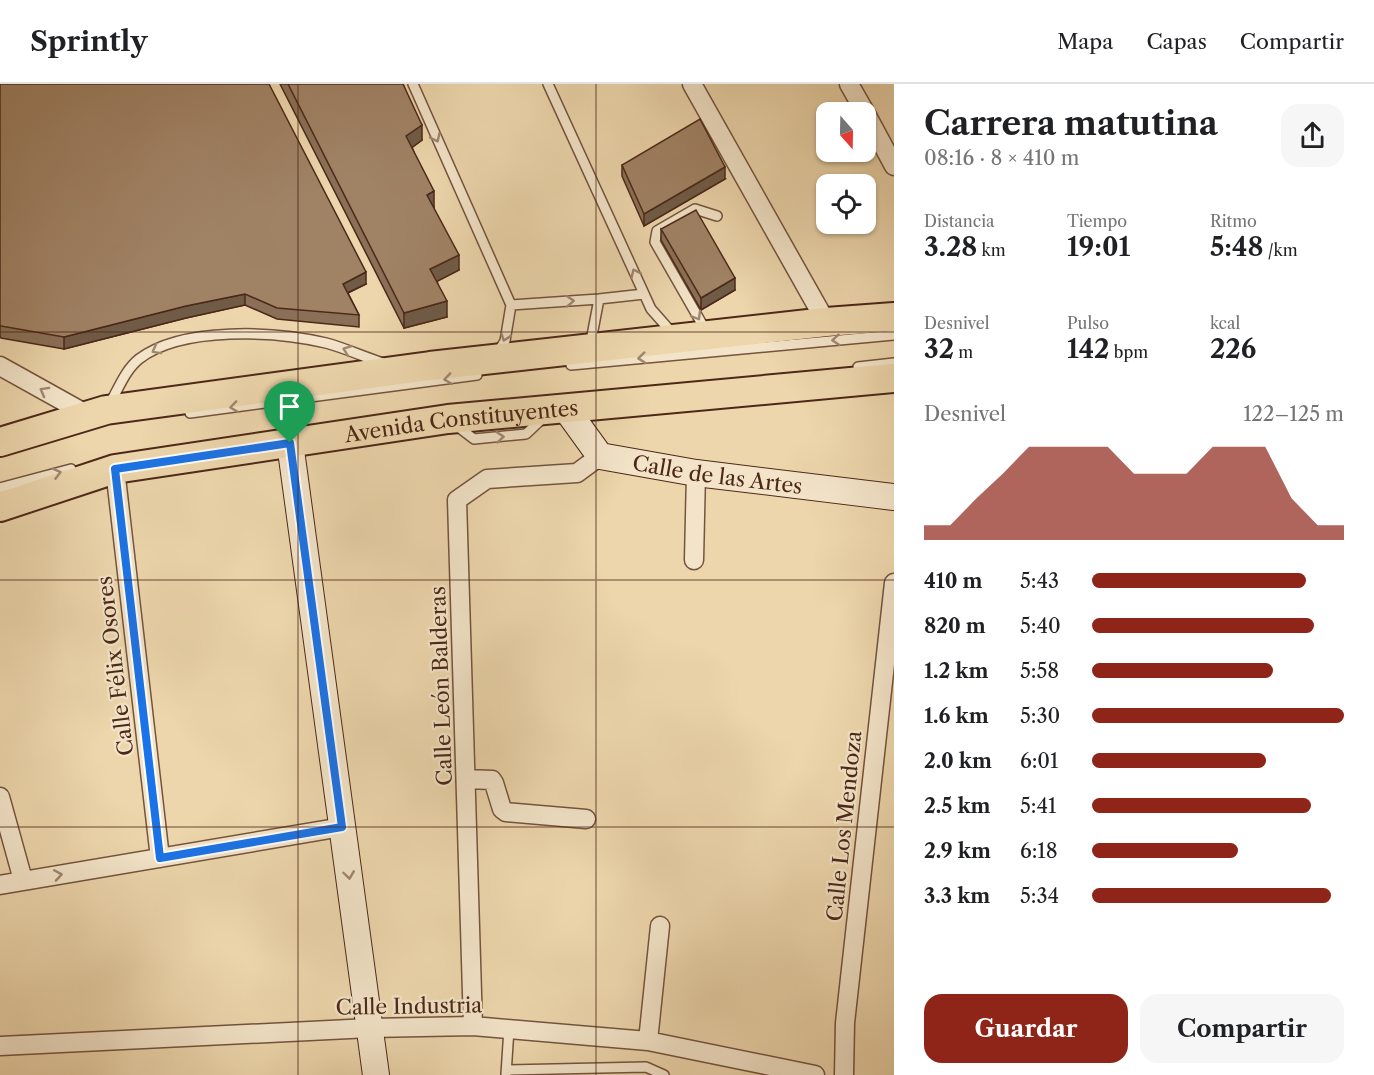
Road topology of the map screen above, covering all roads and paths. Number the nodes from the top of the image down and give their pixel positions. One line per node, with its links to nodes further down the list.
1 (413, 84): 11 (lane, one-way to 11)
2 (548, 84): 9 (lane, one-way to 2)
3 (692, 84): 13 (street)
4 (849, 84): 5 (street)
5 (859, 102)
6 (876, 133): 7 (street)
7 (894, 166)
8 (717, 216): 15 (lane, one-way to 15)
9 (644, 294): 10 (lane); 16 (lane)
10 (599, 299): 11 (lane, one-way to 10); 17 (lane)
11 (512, 305): 20 (lane, one-way to 20)
12 (894, 317): 13 (main road)
13 (826, 322): 15 (main road)
14 (894, 334): 21 (lane, one-way to 21)
15 (709, 336): 16 (main road)
16 (677, 339): 17 (main road)
17 (590, 348): 20 (main road)
18 (894, 363): 22 (lane)
19 (0, 366): 27 (street, one-way to 19)
20 (493, 366): 23 (main road); 28 (lane, one-way to 28)
21 (561, 366)
22 (847, 369)
23 (402, 370): 27 (main road); 27 (lane, one-way to 27)
24 (894, 378): 26 (main road, Avenida Constituyentes)
25 (754, 381): 29 (lane)
26 (558, 410): 29 (main road, Avenida Constituyentes, one-way to 26); 32 (street)
27 (97, 412): 31 (main road)
28 (179, 414)
29 (446, 414): 30 (main road, Avenida Constituyentes)
30 (290, 439): 34 (main road, Avenida Constituyentes); 45 (street)
31 (0, 442)
32 (600, 456): 35 (street, Calle de las Artes); 42 (street, Calle León Balderas)
33 (79, 467): 36 (lane, one-way to 33)
34 (115, 469): 38 (main road, Avenida Constituyentes); 46 (street, Calle Félix Osores)
35 (696, 473): 37 (street, Calle de las Artes); 39 (street)
36 (0, 488)
37 (894, 497)
38 (0, 507)
39 (694, 560)
40 (894, 583): 41 (street, Calle Los Mendoza)
41 (889, 682): 60 (street, Calle Los Mendoza)
42 (466, 779): 44 (street); 50 (street, Calle León Balderas)
43 (0, 797): 47 (street)
44 (586, 819)
45 (342, 827): 46 (street); 51 (street, one-way to 51)
46 (160, 858): 47 (street, one-way to 46)
47 (23, 880): 48 (street)
48 (0, 885)
49 (660, 926): 53 (street)
50 (473, 1026): 51 (street, Calle Industria); 52 (street, Calle Industria)
51 (370, 1028): 54 (street, Calle Industria); 57 (street)
52 (509, 1029): 53 (street, Calle Industria); 56 (lane)
53 (648, 1041): 59 (street, Calle Industria)
54 (0, 1046)
55 (579, 1072): 56 (lane); 58 (lane)
56 (507, 1073)
57 (376, 1075)
58 (664, 1075)
59 (815, 1075)
60 (844, 1075)

